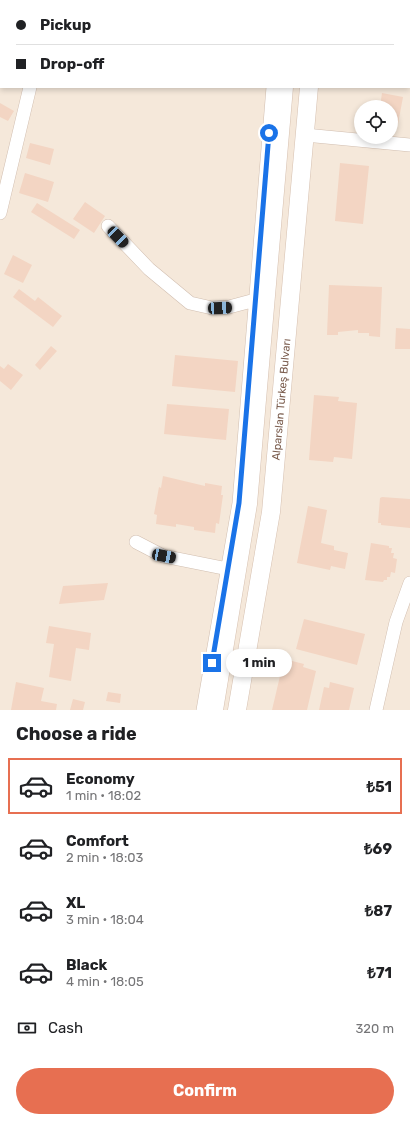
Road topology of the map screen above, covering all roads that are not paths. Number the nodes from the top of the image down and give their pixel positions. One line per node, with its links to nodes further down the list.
1 (30, 88): 7 (street)
2 (273, 88): 9 (street)
3 (284, 88): 9 (main road)
4 (309, 88): 5 (main road, Alparslan Türkeş Bulvarı)
5 (305, 135): 6 (street); 15 (main road, Alparslan Türkeş Bulvarı)
6 (410, 145)
7 (0, 213)
8 (108, 226): 9 (street)
9 (261, 296): 11 (street); 14 (main road)
10 (136, 542): 11 (street)
11 (228, 569): 13 (street)
12 (410, 582): 16 (street)
13 (203, 710)
14 (214, 710)
15 (237, 710)
16 (376, 710)

